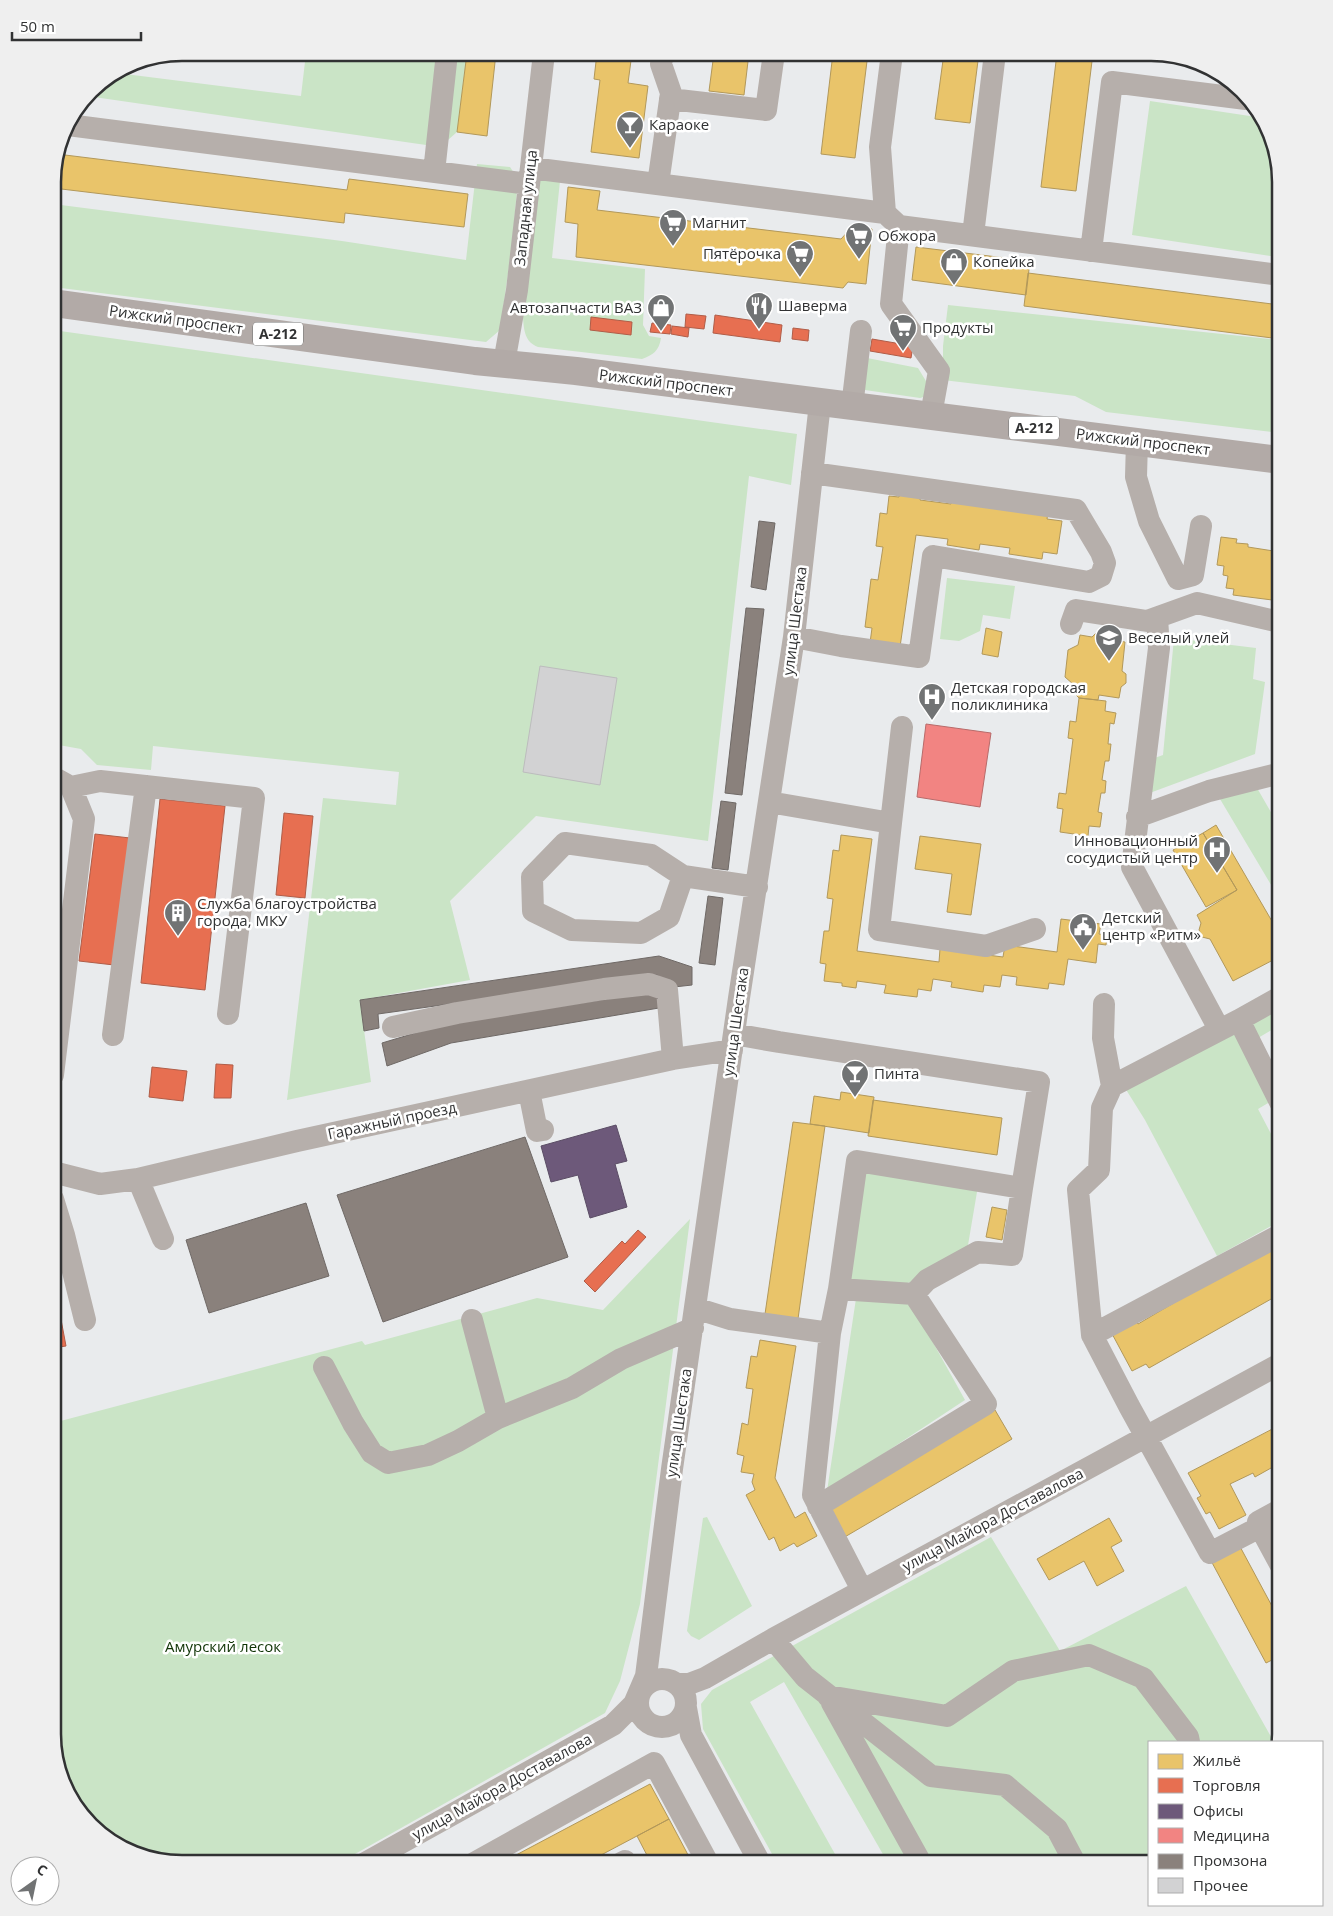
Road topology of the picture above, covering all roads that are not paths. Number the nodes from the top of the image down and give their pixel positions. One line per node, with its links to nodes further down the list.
1 (447, 62): 10 (street)
2 (543, 62): 11 (street, Западная улица)
3 (661, 62): 7 (street)
4 (773, 62): 7 (street)
5 (891, 62): 13 (street)
6 (994, 62): 14 (street)
7 (670, 99): 12 (street)
8 (1239, 99): 15 (street)
9 (76, 126): 10 (street)
10 (434, 172): 11 (street)
11 (530, 176): 12 (street); 19 (street, Западная улица)
12 (658, 184): 13 (street)
13 (892, 220): 14 (street); 22 (street)
14 (973, 235): 15 (street)
15 (1091, 250): 16 (street)
16 (1272, 274)
17 (62, 304): 19 (highway, Рижский проспект / А-212)
18 (861, 331): 21 (street)
19 (504, 363): 20 (highway, Рижский проспект / А-212)
20 (820, 403): 21 (highway, Рижский проспект / А-212); 25 (street, улица Шестака)
21 (852, 407): 22 (highway, Рижский проспект / А-212)
22 (931, 415): 23 (highway, Рижский проспект / А-212)
23 (1137, 441): 24 (highway, Рижский проспект / А-212); 26 (street)
24 (1272, 459)
25 (812, 473): 30 (street, улица Шестака); 30 (street)
26 (1201, 526)
27 (1157, 618): 28 (street); 29 (street); 36 (street)
28 (1272, 620)
29 (1071, 624)
30 (794, 637): 35 (street, улица Шестака)
31 (902, 727): 37 (street)
32 (1272, 776): 36 (street)
33 (62, 782): 34 (street); 43 (street)
34 (146, 786): 44 (street); 48 (street)
35 (769, 802): 37 (street); 39 (street, улица Шестака)
36 (1138, 817): 47 (street)
37 (891, 823): 40 (street)
38 (683, 876): 38 (street); 39 (street)
39 (757, 887): 49 (street, улица Шестака)
40 (1035, 929)
41 (1272, 1001): 45 (street)
42 (1104, 1004): 51 (street)
43 (61, 1005)
44 (228, 1014)
45 (1239, 1020): 47 (street); 52 (street)
46 (393, 1027): 50 (street)
47 (1219, 1029): 51 (street)
48 (113, 1035)
49 (733, 1042): 50 (street, Гаражный проезд); 57 (street, Гаражный проезд); 63 (street, улица Шестака)
50 (673, 1058): 53 (street, Гаражный проезд)
51 (1112, 1086): 67 (street)
52 (1272, 1086)
53 (529, 1092): 54 (street); 56 (street, Гаражный проезд)
54 (536, 1132)
55 (61, 1174): 56 (street, Гаражный проезд)
56 (138, 1178): 60 (street)
57 (1022, 1188): 61 (street); 62 (street)
58 (61, 1226): 64 (street)
59 (1272, 1239): 67 (street)
60 (163, 1240)
61 (839, 1289): 62 (street); 66 (street)
62 (914, 1294): 72 (street)
63 (694, 1318): 66 (street); 70 (street); 78 (street, улица Шестака)
64 (85, 1320)
65 (472, 1320): 70 (street)
66 (830, 1332): 72 (street)
67 (1092, 1335): 71 (street)
68 (324, 1367): 70 (street)
69 (1272, 1368): 71 (street, улица Майора Доставалова)
70 (498, 1418)
71 (1146, 1438): 74 (street); 76 (street, улица Майора Доставалова)
72 (818, 1506): 76 (street)
73 (1272, 1514): 74 (street)
74 (1260, 1527): 75 (street)
75 (1272, 1549)
76 (862, 1590): 77 (street, улица Майора Доставалова)
77 (773, 1639): 79 (street, улица Майора Доставалова); 81 (street)
78 (651, 1641): 79 (street, улица Шестака); 80 (street, улица Шестака)
79 (679, 1693): 80 (street); 84 (street, улица Шестака)
80 (640, 1694): 82 (street); 83 (street, улица Майора Доставалова)
81 (828, 1696): 85 (street); 90 (street); 91 (street)
82 (648, 1724): 83 (street, улица Майора Доставалова); 84 (street)
83 (613, 1725): 86 (street, улица Майора Доставалова)
84 (682, 1730): 89 (street, улица Шестака)
85 (1189, 1741)
86 (381, 1854)
87 (490, 1854): 88 (street)
88 (703, 1855)
89 (755, 1855)
90 (916, 1855)
91 (1070, 1855)

